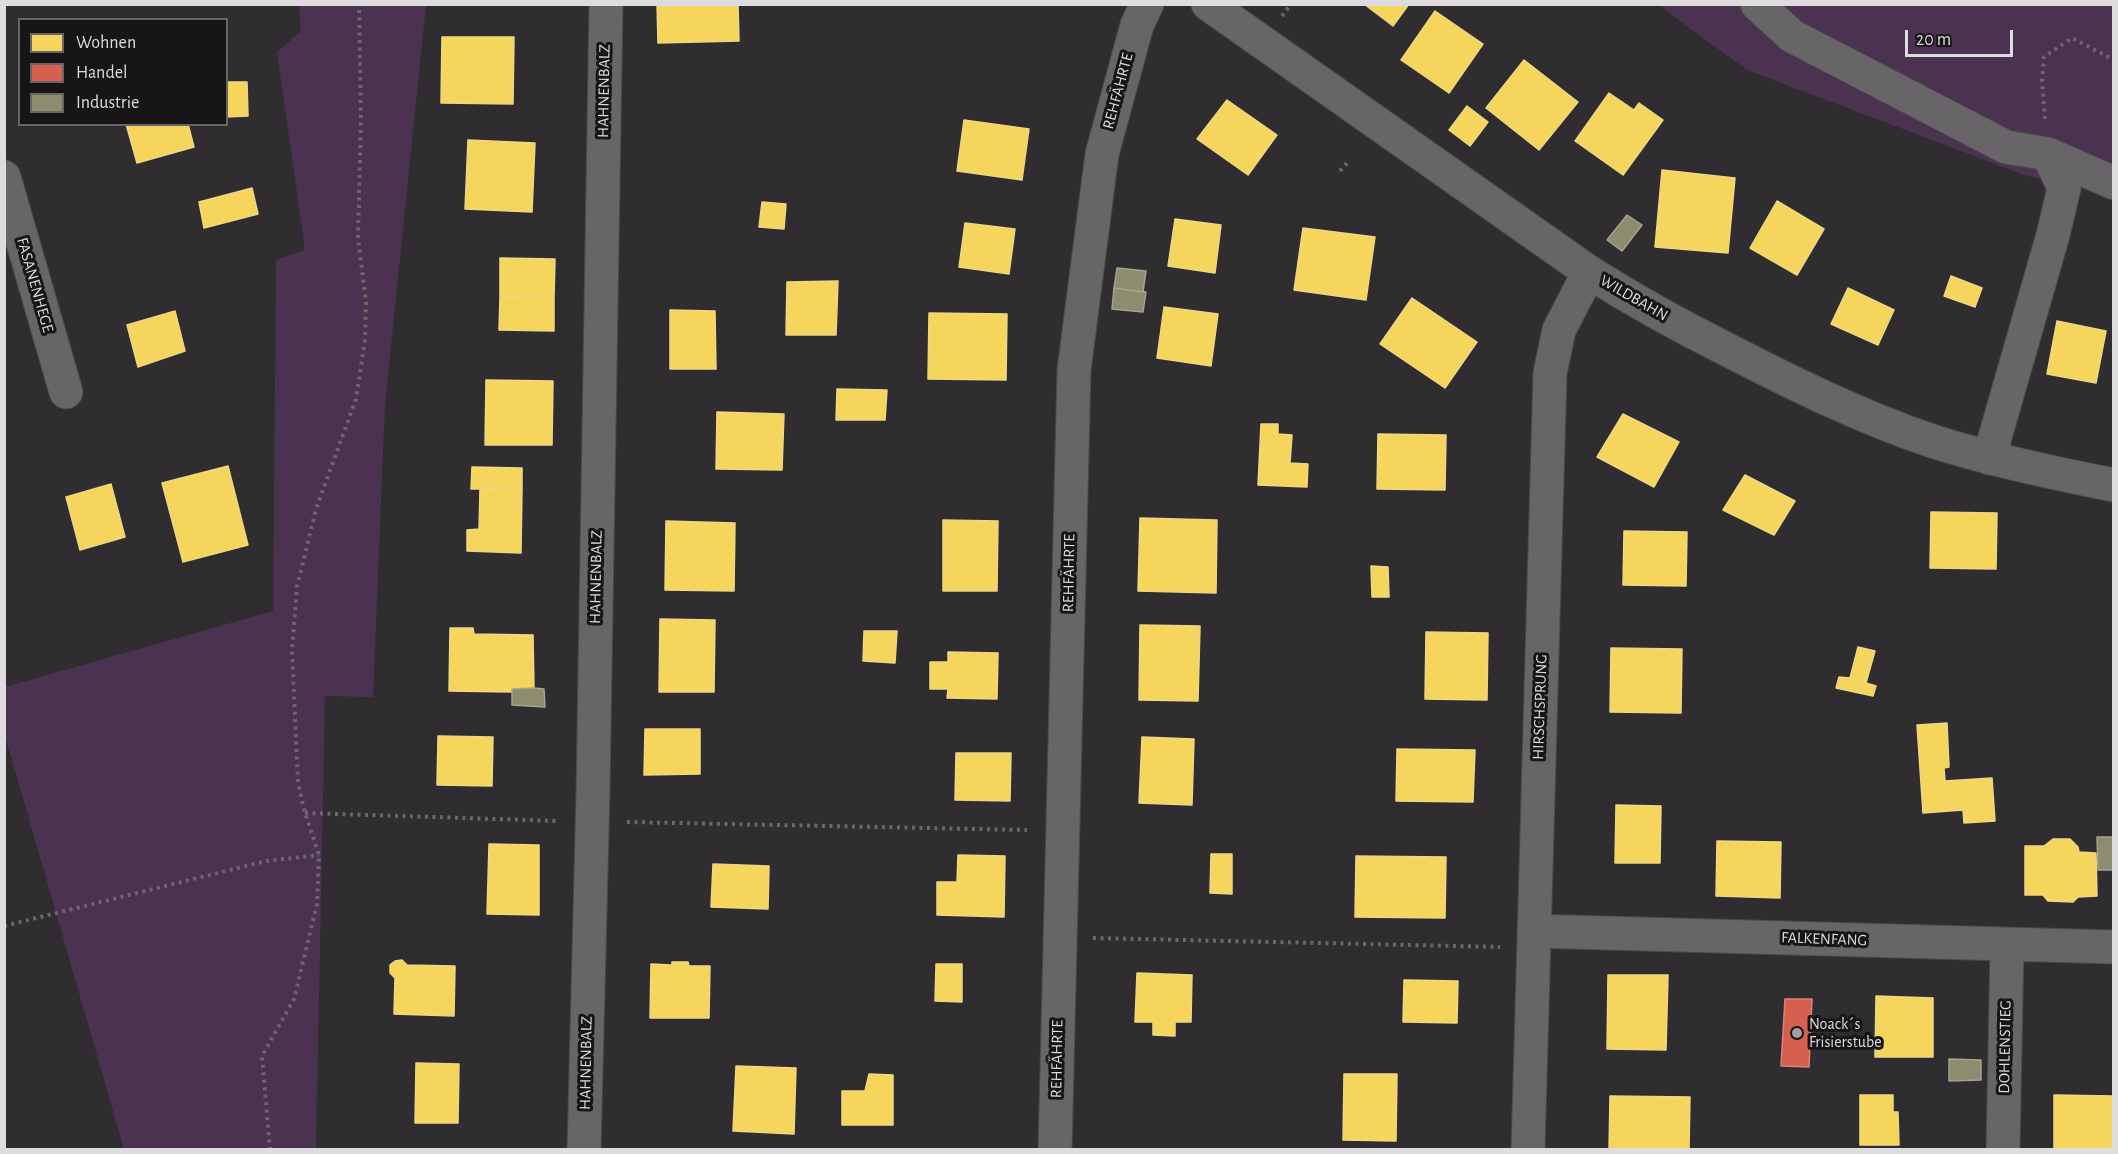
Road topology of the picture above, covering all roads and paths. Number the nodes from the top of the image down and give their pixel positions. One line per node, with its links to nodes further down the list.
1 (359, 4): 16 (path)
2 (606, 4): 17 (street, HAHNENBALZ)
3 (1147, 4): 18 (street, REHFÄHRTE)
4 (1208, 4): 12 (street, WILDBAHN)
5 (1756, 4): 7 (street)
6 (2114, 60): 7 (path)
7 (2048, 154): 11 (street); 14 (street)
8 (1349, 161): 9 (path)
9 (1340, 171)
10 (4, 177): 13 (street, FASANENHEGE)
11 (2114, 183)
12 (1589, 272): 14 (street, WILDBAHN); 22 (street, HIRSCHSPRUNG)
13 (66, 392)
14 (1989, 458): 15 (street, WILDBAHN)
15 (2114, 485)
16 (305, 813): 17 (path); 19 (path)
17 (592, 822): 18 (path); 26 (street, HAHNENBALZ)
18 (1063, 831): 21 (street, REHFÄHRTE)
19 (319, 855): 20 (path); 25 (path)
20 (4, 926)
21 (1060, 937): 22 (path); 27 (street, REHFÄHRTE)
22 (1534, 939): 23 (street, FALKENFANG); 28 (street, HIRSCHSPRUNG)
23 (2007, 945): 24 (street, FALKENFANG); 29 (street, DOHLENSTIEG)
24 (2114, 947)
25 (270, 1149)
26 (584, 1149)
27 (1055, 1149)
28 (1528, 1149)
29 (2003, 1149)

